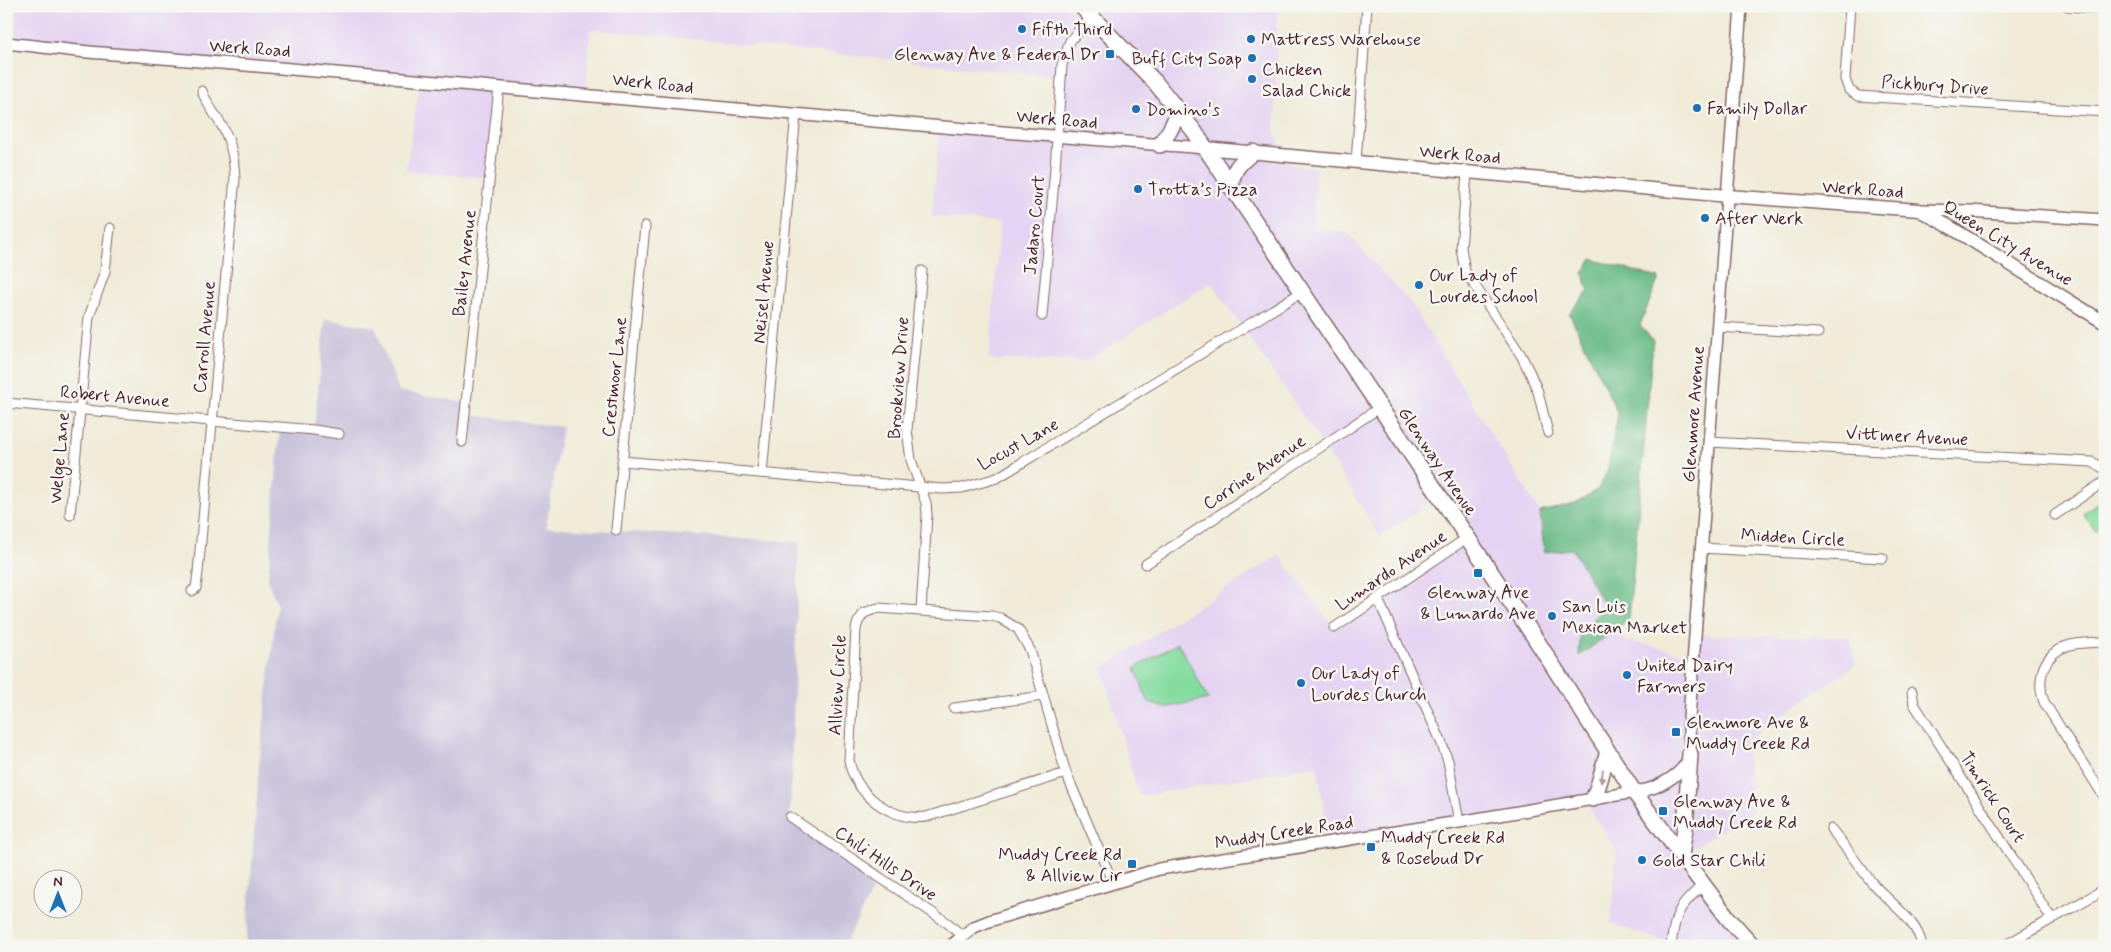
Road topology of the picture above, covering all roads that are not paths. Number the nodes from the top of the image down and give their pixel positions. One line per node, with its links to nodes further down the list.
1 (1081, 6): 7 (main road, Glenway Avenue)
2 (1367, 6): 18 (street)
3 (1741, 6): 21 (street, Glenmore Avenue)
4 (1850, 6): 12 (street, Pickbury Drive)
5 (2067, 6): 6 (street)
6 (2105, 9)
7 (1093, 17): 11 (main road, Glenway Avenue); 14 (street, Jadaro Court)
8 (6, 43): 9 (street, Werk Road)
9 (499, 87): 13 (street, Werk Road); 38 (street, Bailey Avenue)
10 (202, 91): 35 (street, Carroll Avenue)
11 (1179, 112): 15 (main road); 16 (main road, Glenway Avenue)
12 (2105, 112)
13 (796, 114): 14 (street, Werk Road); 42 (street, Neisel Avenue)
14 (1057, 137): 15 (street, Werk Road); 28 (street, Jadaro Court)
15 (1160, 145): 16 (street, Werk Road)
16 (1205, 148): 17 (main road, Werk Road); 20 (main road, Glenway Avenue)
17 (1254, 152): 18 (main road, Werk Road); 20 (main road)
18 (1356, 162): 19 (main road, Werk Road)
19 (1467, 173): 21 (main road, Werk Road); 36 (street)
20 (1230, 186): 27 (main road, Glenway Avenue)
21 (1728, 196): 22 (main road, Werk Road); 30 (street, Glenmore Avenue)
22 (1919, 210): 23 (street, Werk Road); 29 (main road, Queen City Avenue)
23 (2105, 220)
24 (645, 226): 40 (street, Crestmoor Lane)
25 (110, 228): 34 (street, Welge Lane)
26 (922, 271): 44 (street, Brookview Drive)
27 (1302, 292): 33 (main road, Glenway Avenue); 44 (street, Locust Lane)
28 (1042, 316)
29 (2105, 323)
30 (1717, 328): 31 (street); 39 (street, Glenmore Avenue)
31 (1818, 333)
32 (6, 403): 34 (street, Robert Avenue)
33 (1379, 408): 48 (main road, Glenway Avenue); 51 (street, Corrine Avenue)
34 (80, 410): 35 (street, Robert Avenue); 45 (street, Welge Lane)
35 (213, 421): 37 (street, Robert Avenue); 52 (street, Carroll Avenue)
36 (1548, 433)
37 (339, 434)
38 (462, 442)
39 (1709, 442): 41 (street, Vittmer Avenue); 49 (street, Glenmore Avenue)
40 (622, 460): 42 (street, Locust Lane); 47 (street, Crestmoor Lane)
41 (2102, 468)
42 (762, 473): 44 (street, Locust Lane)
43 (2105, 481): 46 (street)
44 (918, 487): 54 (street, Brookview Drive)
45 (70, 515)
46 (2055, 516)
47 (616, 530)
48 (1467, 538): 53 (street, Lumardo Avenue); 60 (main road, Glenway Avenue)
49 (1701, 548): 50 (street, Midden Circle); 61 (street, Glenmore Avenue)
50 (1882, 558)
51 (1146, 564)
52 (192, 591)
53 (1378, 599): 55 (street, Lumardo Avenue); 67 (street)
54 (921, 610): 58 (street, Allview Circle); 62 (street, Allview Circle)
55 (1334, 628)
56 (2104, 642): 64 (street)
57 (1912, 692): 73 (street, Timrick Court)
58 (1043, 696): 59 (street); 62 (street, Allview Circle)
59 (954, 708)
60 (1608, 752): 63 (main road, Glenway Avenue); 65 (main road, one-way to 65)
61 (1690, 754): 63 (street); 69 (main road)
62 (1066, 773): 70 (street, Allview Circle)
63 (1634, 792): 65 (street, Muddy Creek Road); 69 (main road, Glenway Avenue)
64 (2105, 798)
65 (1594, 799): 67 (street, Muddy Creek Road)
66 (790, 817): 74 (street, Chili Hills Drive)
67 (1459, 822): 70 (street, Muddy Creek Road)
68 (1832, 829): 78 (street)
69 (1680, 855): 71 (main road, Glenway Avenue)
70 (1114, 883): 74 (street, Muddy Creek Road)
71 (1703, 885): 76 (street); 77 (main road, Glenway Avenue)
72 (2105, 889): 73 (street)
73 (2051, 918): 79 (street)
74 (962, 936): 75 (street, Muddy Creek Road)
75 (951, 946)
76 (1671, 946)
77 (1753, 946)
78 (1922, 946)
79 (2004, 946)

